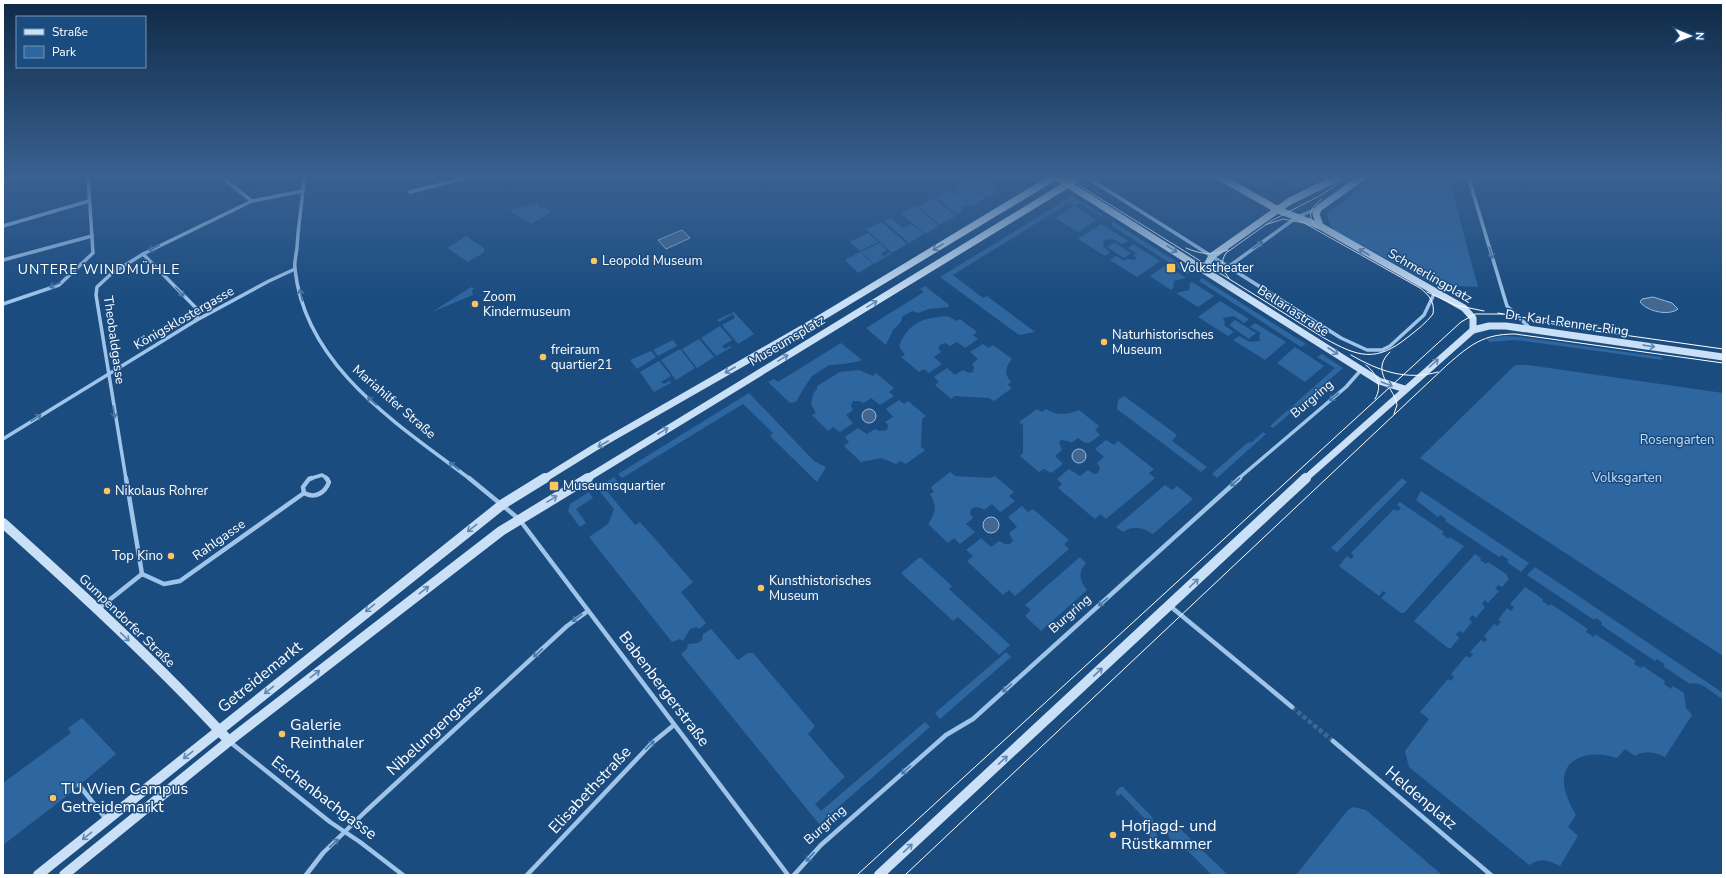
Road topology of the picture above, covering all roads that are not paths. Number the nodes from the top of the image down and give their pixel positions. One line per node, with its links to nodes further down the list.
1 (34, 217): 13 (street)
2 (90, 217): 15 (street)
3 (219, 217): 16 (street, Theobaldgasse, one-way to 16)
4 (300, 217): 20 (street, Mariahilfer Straße)
5 (987, 217): 33 (main road, Museumsplatz, one-way to 33)
6 (1014, 217): 34 (main road, Museumsplatz, one-way to 6)
7 (1121, 217): 21 (main road, Bellariastraße, one-way to 21)
8 (1150, 217): 17 (street, Bellariastraße)
9 (1268, 217): 17 (main road)
10 (1297, 217): 14 (main road, Schmerlingplatz); 19 (street, one-way to 10)
11 (1317, 217): 14 (main road)
12 (1480, 217): 26 (street, one-way to 26)
13 (3, 226)
14 (1320, 226): 22 (main road, Schmerlingplatz, one-way to 14)
15 (92, 236): 18 (street); 23 (street, one-way to 23)
16 (143, 254): 24 (street, one-way to 24); 29 (street, Theobaldgasse)
17 (1212, 256): 19 (street, Bellariastraße); 21 (main road)
18 (3, 260)
19 (1228, 267): 21 (street); 22 (street, Bellariastraße)
20 (295, 269): 24 (street, Königsklostergasse); 33 (street, Mariahilfer Straße, one-way to 20)
21 (1205, 269): 28 (main road, Bellariastraße, one-way to 28)
22 (1434, 292): 25 (main road, Schmerlingplatz)
23 (3, 304)
24 (195, 321): 29 (street, Königsklostergasse)
25 (1472, 330): 26 (main road, Dr.-Karl-Renner-Ring); 30 (main road, one-way to 25)
26 (1532, 330): 27 (main road, Dr.-Karl-Renner-Ring, one-way to 27)
27 (1723, 357)
28 (1361, 370): 30 (main road, Bellariastraße, one-way to 30); 54 (street, Burgring, one-way to 54)
29 (108, 374): 31 (street, Königsklostergasse, one-way to 29); 36 (street, Theobaldgasse, one-way to 36)
30 (1405, 389): 37 (main road, one-way to 30)
31 (3, 439)
32 (304, 493): 32 (street, Rahlgasse); 36 (street, Rahlgasse)
33 (503, 504): 34 (street, Mariahilfer Straße); 42 (main road, Getreidemarkt, one-way to 42)
34 (519, 519): 39 (street, Babenbergerstraße); 43 (main road, one-way to 34)
35 (3, 523): 38 (main road, Gumpendorfer Straße)
36 (142, 574): 38 (street)
37 (1170, 606): 40 (street); 55 (main road, one-way to 37)
38 (97, 609): 42 (main road, Gumpendorfer Straße, one-way to 42)
39 (588, 611): 41 (street, Babenbergerstraße); 47 (street, Nibelungengasse, one-way to 47)
40 (1292, 707)
41 (674, 725): 52 (street, Elisabethstraße, one-way to 41); 53 (street, Babenbergerstraße)
42 (219, 731): 43 (main road, Gumpendorfer Straße); 46 (main road, Getreidemarkt, one-way to 46)
43 (230, 741): 47 (street, Eschenbachgasse); 49 (main road)
44 (1333, 741): 56 (street, Heldenplatz)
45 (79, 785): 46 (street)
46 (107, 820): 48 (main road, Getreidemarkt, one-way to 48)
47 (345, 832): 50 (street, Nibelungengasse, one-way to 47); 51 (street, Eschenbachgasse)
48 (38, 875)
49 (64, 875)
50 (306, 875)
51 (403, 875)
52 (528, 875)
53 (788, 875)
54 (794, 875)
55 (879, 875)
56 (1491, 875)

